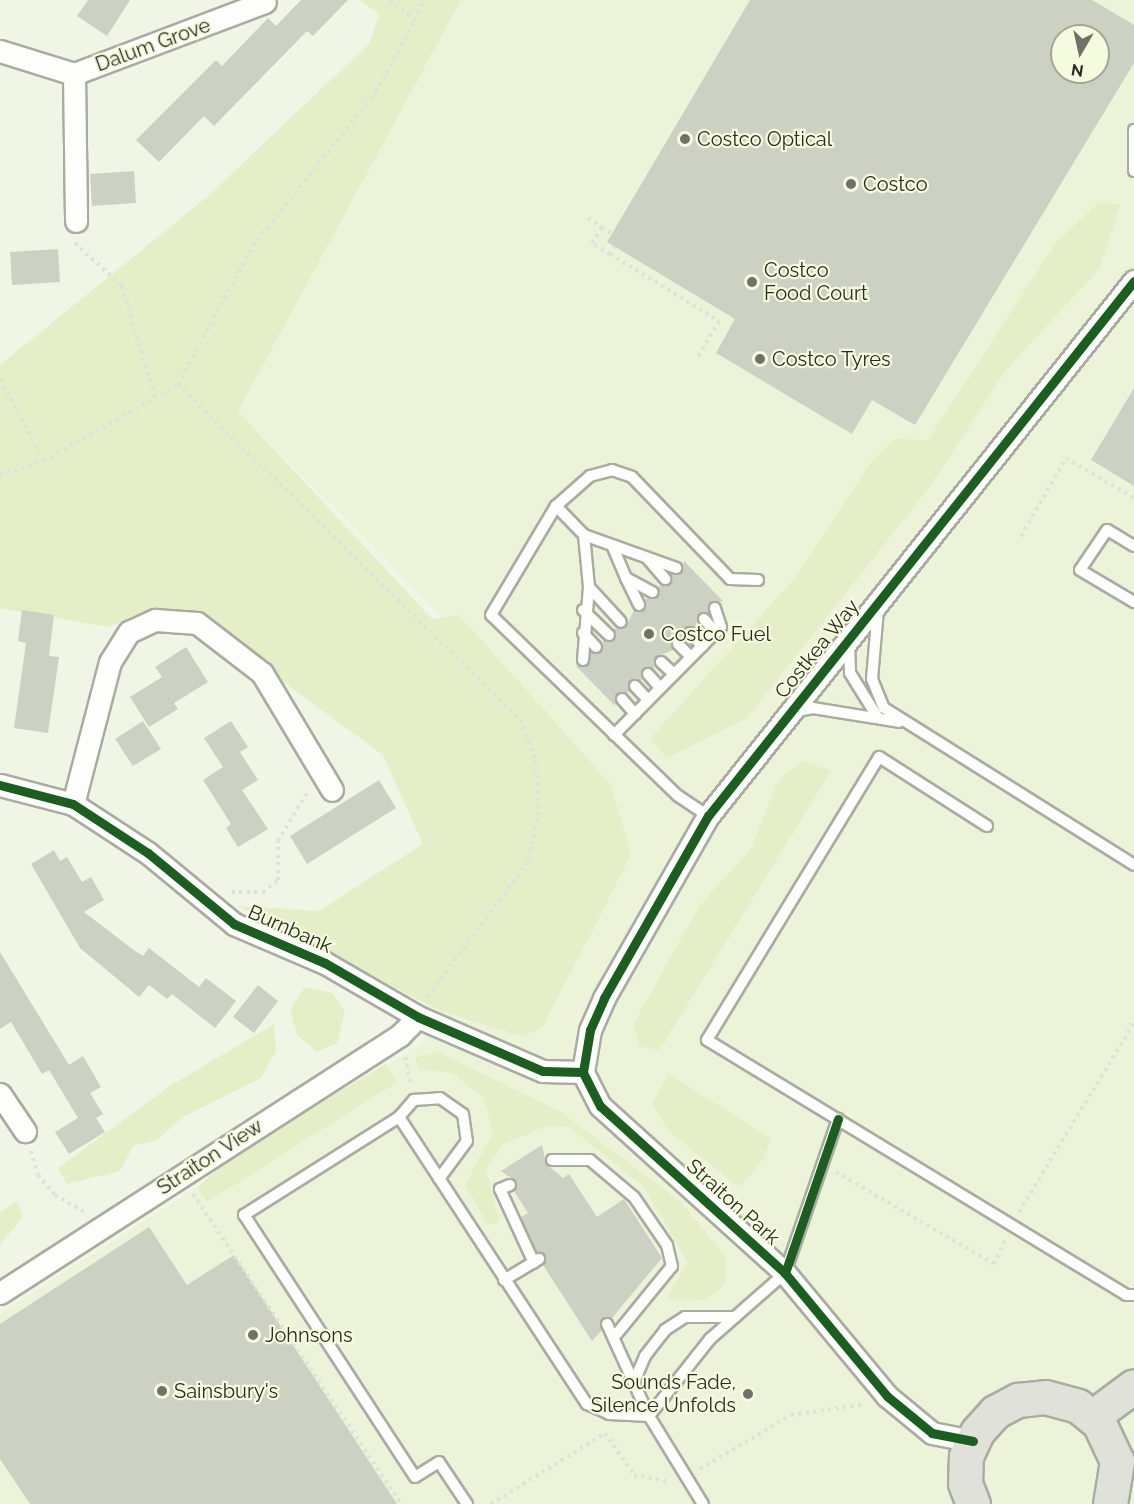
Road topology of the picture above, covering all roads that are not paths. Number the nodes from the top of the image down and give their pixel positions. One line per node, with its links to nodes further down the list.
1 (265, 2): 3 (street, Dalum Grove)
2 (0, 51): 3 (street, Dalum Grove)
3 (74, 74): 6 (street, Dalum Grove)
4 (1134, 130): 5 (lane)
5 (1134, 171)
6 (76, 221)
7 (1134, 281): 19 (street, Costkea Way)
8 (556, 506): 9 (lane); 16 (lane); 47 (lane)
9 (584, 535): 10 (lane); 17 (lane)
10 (612, 545): 12 (lane); 14 (lane)
11 (1134, 546): 20 (lane)
12 (647, 558): 13 (lane); 15 (lane)
13 (676, 568)
14 (626, 578): 18 (lane); 21 (lane)
15 (665, 579)
16 (758, 580)
17 (589, 587): 23 (lane); 25 (lane)
18 (652, 592)
19 (879, 600): 30 (street, Costkea Way); 46 (lane)
20 (1134, 602)
21 (639, 605)
22 (716, 608): 28 (lane)
23 (583, 610): 26 (lane); 29 (lane)
24 (704, 619): 28 (lane)
25 (621, 622)
26 (583, 633): 33 (lane); 35 (lane)
27 (690, 633): 32 (lane)
28 (716, 633): 32 (lane)
29 (609, 635)
30 (849, 639): 44 (street, Costkea Way); 45 (lane)
31 (678, 644): 34 (lane)
32 (702, 646): 34 (lane)
33 (596, 647)
34 (691, 657): 38 (lane)
35 (583, 660)
36 (661, 662): 38 (lane)
37 (648, 674): 40 (lane)
38 (674, 674): 40 (lane)
39 (635, 686): 42 (lane)
40 (660, 688): 42 (lane)
41 (622, 699): 43 (lane)
42 (648, 700): 43 (lane)
43 (635, 714): 47 (lane)
44 (788, 714): 45 (lane); 51 (street, Costkea Way)
45 (878, 718): 46 (lane)
46 (902, 723): 53 (lane)
47 (614, 735): 51 (lane)
48 (327, 782): 50 (street)
49 (0, 785): 50 (street, Burnbank)
50 (74, 804): 54 (street, Burnbank)
51 (708, 816): 55 (street, Costkea Way)
52 (987, 826): 58 (lane)
53 (1134, 864)
54 (418, 1017): 55 (street, Burnbank); 65 (street, Straiton View)
55 (583, 1072): 63 (street, Straiton Park)
56 (0, 1094): 59 (street)
57 (399, 1117): 61 (lane); 61 (lane); 75 (lane)
58 (838, 1119): 63 (lane); 66 (lane)
59 (25, 1131)
60 (552, 1160): 69 (lane)
61 (439, 1179): 64 (lane)
62 (510, 1185): 64 (lane)
63 (785, 1274): 67 (lane); 74 (street, Straiton Park)
64 (504, 1280): 72 (lane)
65 (0, 1293)
66 (1134, 1295)
67 (735, 1317): 70 (lane); 72 (lane)
68 (607, 1324): 69 (lane)
69 (614, 1337): 70 (lane)
70 (634, 1382): 72 (lane)
71 (1134, 1386): 73 (main road)
72 (648, 1416): 76 (lane)
73 (1092, 1417): 74 (main road); 78 (main road)
74 (973, 1441): 77 (main road)
75 (467, 1504)
76 (703, 1504)
77 (973, 1504)
78 (1110, 1504)

